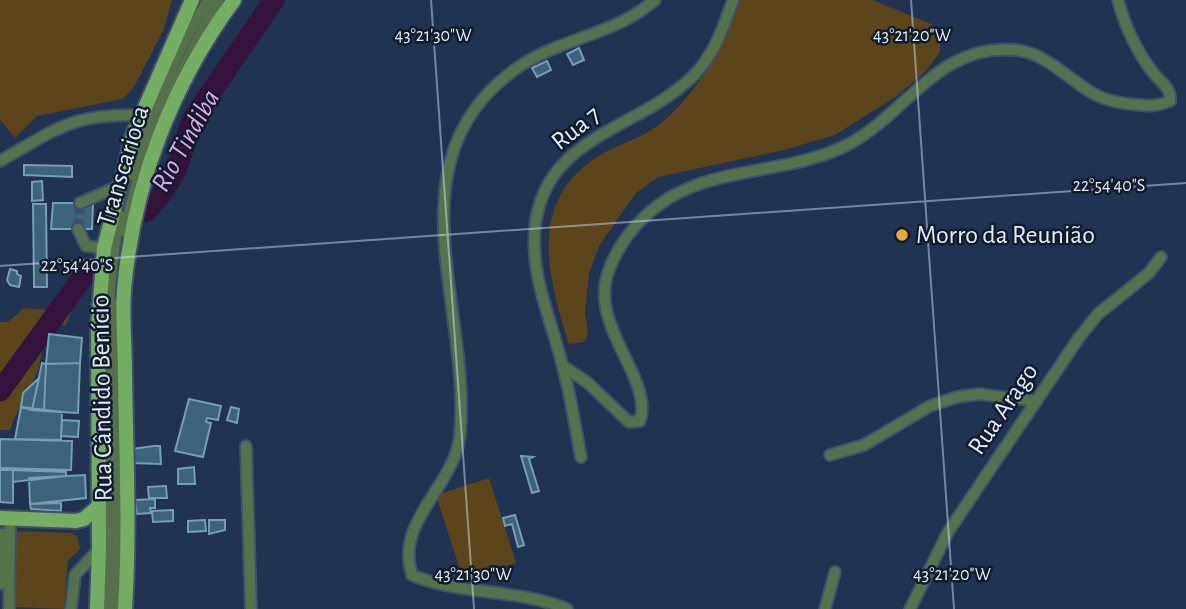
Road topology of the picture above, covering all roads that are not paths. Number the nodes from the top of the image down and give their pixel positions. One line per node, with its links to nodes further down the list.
1 (192, 0): 8 (main road, Rua Cândido Benício)
2 (208, 0): 29 (street, Transcarioca)
3 (219, 0): 30 (street, Transcarioca)
4 (234, 0): 31 (main road, Rua Cândido Benício)
5 (655, 0): 33 (street)
6 (733, 0): 15 (street, Rua 7)
7 (1118, 0): 15 (street)
8 (140, 115): 9 (street); 10 (main road, Rua Cândido Benício)
9 (0, 162)
10 (117, 187): 11 (street); 13 (main road, Rua Cândido Benício)
11 (80, 203)
12 (78, 229): 13 (street)
13 (104, 248): 20 (main road, Rua Cândido Benício)
14 (1161, 257): 16 (street, Rua Arago)
15 (563, 366): 19 (street, Rua 7)
16 (1037, 401): 18 (street); 35 (street, Rua Arago)
17 (246, 446): 32 (street)
18 (830, 455)
19 (581, 457)
20 (99, 506): 22 (main road); 23 (main road, Rua Cândido Benício)
21 (4, 518): 22 (main road); 25 (street); 26 (street)
22 (76, 521): 23 (main road)
23 (99, 543): 27 (street); 28 (main road, Rua Cândido Benício)
24 (835, 572): 34 (street)
25 (0, 584)
26 (9, 609)
27 (71, 609)
28 (96, 609)
29 (106, 609)
30 (115, 609)
31 (125, 609)
32 (251, 609)
33 (567, 609)
34 (825, 609)
35 (910, 609)

